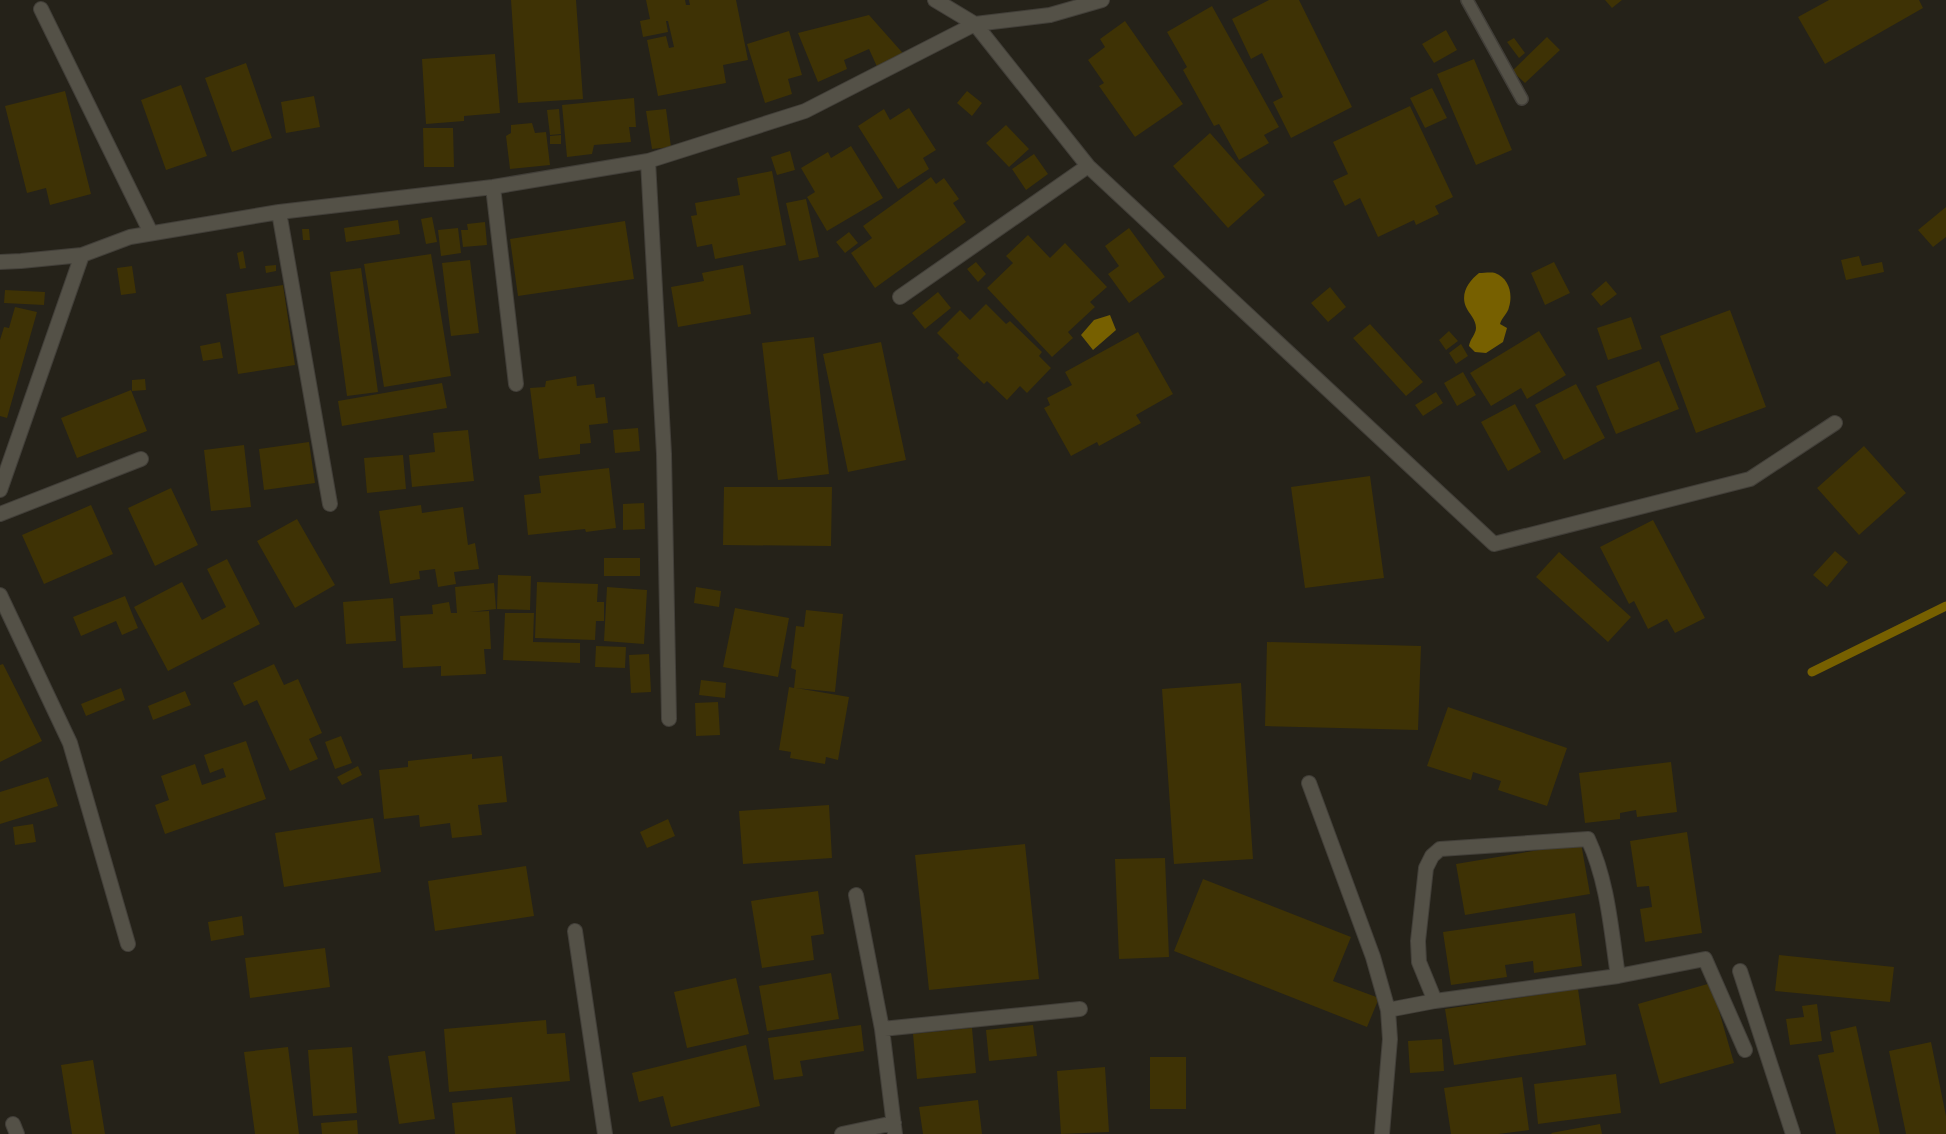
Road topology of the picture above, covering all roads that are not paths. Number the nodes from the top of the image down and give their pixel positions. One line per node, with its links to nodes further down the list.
1 (935, 0): 5 (street)
2 (1102, 0): 5 (street)
3 (1467, 0): 6 (lane)
4 (41, 9): 11 (street)
5 (975, 24): 7 (street); 8 (street)
6 (1522, 98)
7 (648, 161): 9 (street); 22 (street)
8 (1088, 166): 14 (street); 16 (street)
9 (492, 187): 10 (street); 15 (street)
10 (279, 212): 11 (street); 19 (street)
11 (151, 233): 12 (street)
12 (82, 254): 13 (street); 18 (street)
13 (0, 262)
14 (900, 297)
15 (516, 384)
16 (1836, 423)
17 (141, 459): 20 (street)
18 (0, 490)
19 (330, 504)
20 (0, 514)
21 (0, 595): 26 (street)
22 (669, 719)
23 (1309, 783): 31 (street)
24 (856, 895): 32 (street)
25 (575, 932): 35 (street)
26 (128, 944)
27 (1740, 970): 38 (street)
28 (1618, 976): 29 (street); 29 (street); 33 (street)
29 (1435, 1001): 31 (street)
30 (1080, 1009): 32 (street)
31 (1388, 1010): 37 (street)
32 (882, 1029): 34 (street)
33 (1746, 1050)
34 (895, 1129): 36 (street)
35 (605, 1134)
36 (842, 1134)
37 (1382, 1134)
38 (1794, 1134)

